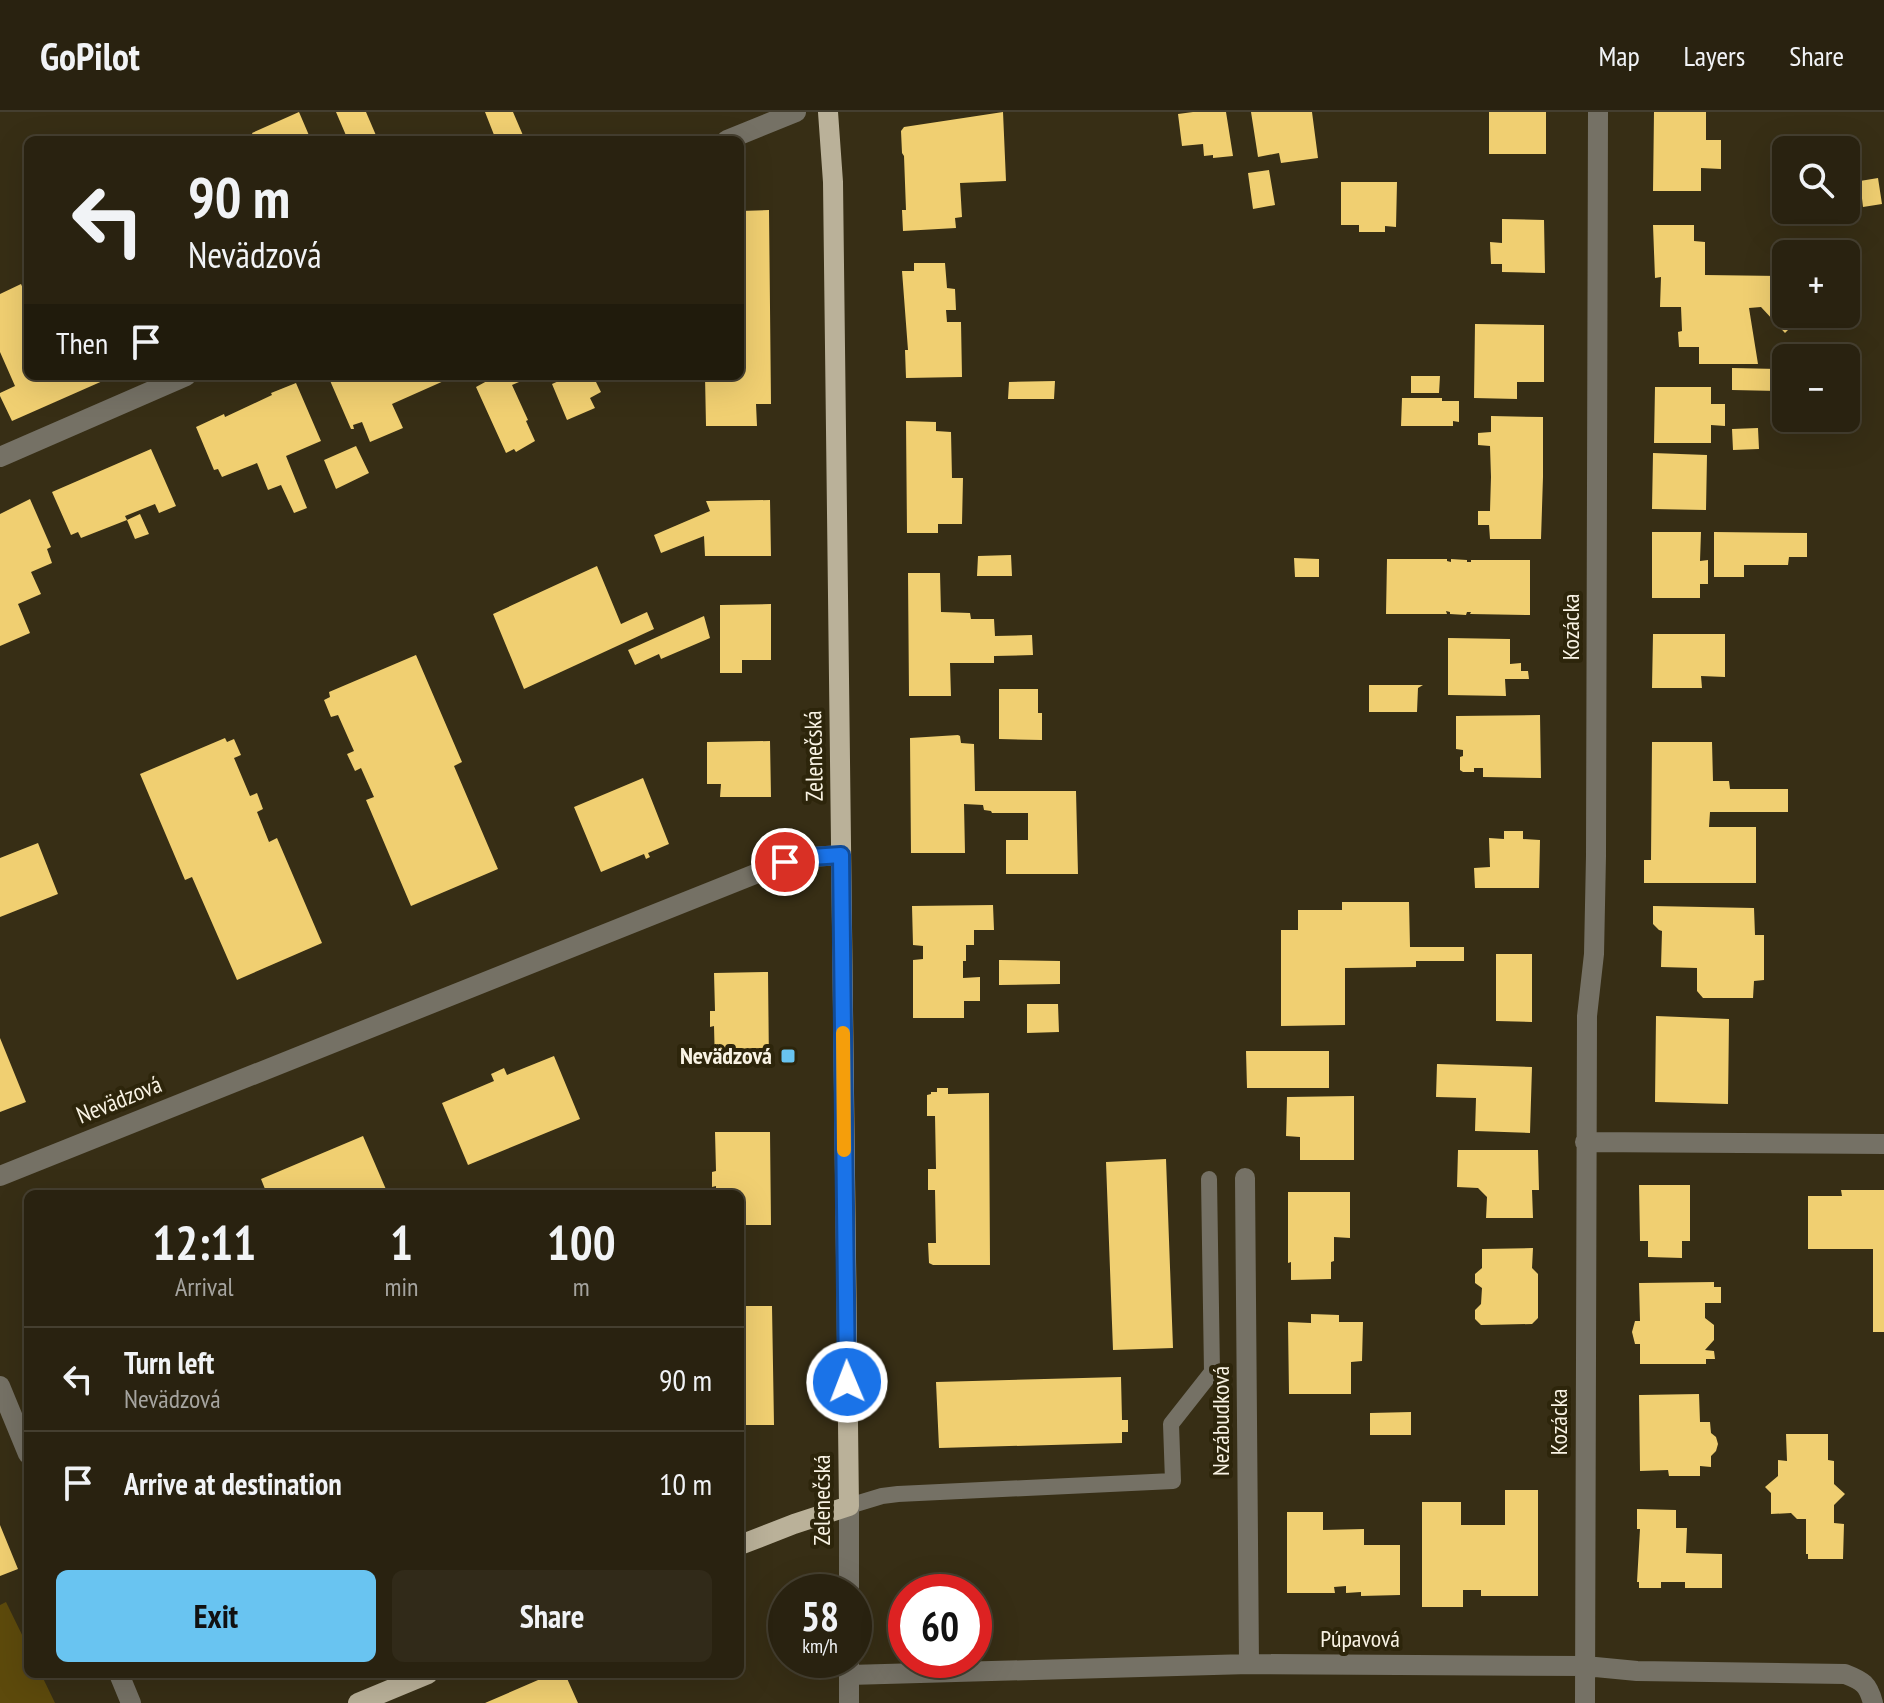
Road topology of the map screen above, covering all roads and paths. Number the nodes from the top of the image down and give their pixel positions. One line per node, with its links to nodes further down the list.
1 (796, 112): 4 (street)
2 (828, 112): 7 (main road, Zelenečská)
3 (1598, 112): 8 (street, Kozácka)
4 (737, 136)
5 (177, 380): 6 (street)
6 (0, 457)
7 (841, 855): 10 (street, Nevädzová); 15 (main road, Zelenečská)
8 (1585, 1142): 9 (street); 19 (street, Kozácka)
9 (1884, 1144)
10 (0, 1176)
11 (1245, 1178): 18 (street, Nezábudková)
12 (1209, 1179): 15 (lane)
13 (0, 1386): 14 (street)
14 (24, 1444)
15 (849, 1506): 16 (main road); 17 (street, Zelenečská)
16 (744, 1543)
17 (849, 1574)
18 (1249, 1664): 19 (street, Púpavová); 20 (street, Púpavová)
19 (1585, 1666): 24 (street, Púpavová); 28 (street, Kozácka)
20 (872, 1667)
21 (121, 1678): 25 (street)
22 (418, 1678): 26 (main road)
23 (849, 1678): 27 (street)
24 (1871, 1695)
25 (131, 1703)
26 (358, 1703)
27 (849, 1703)
28 (1585, 1703)

